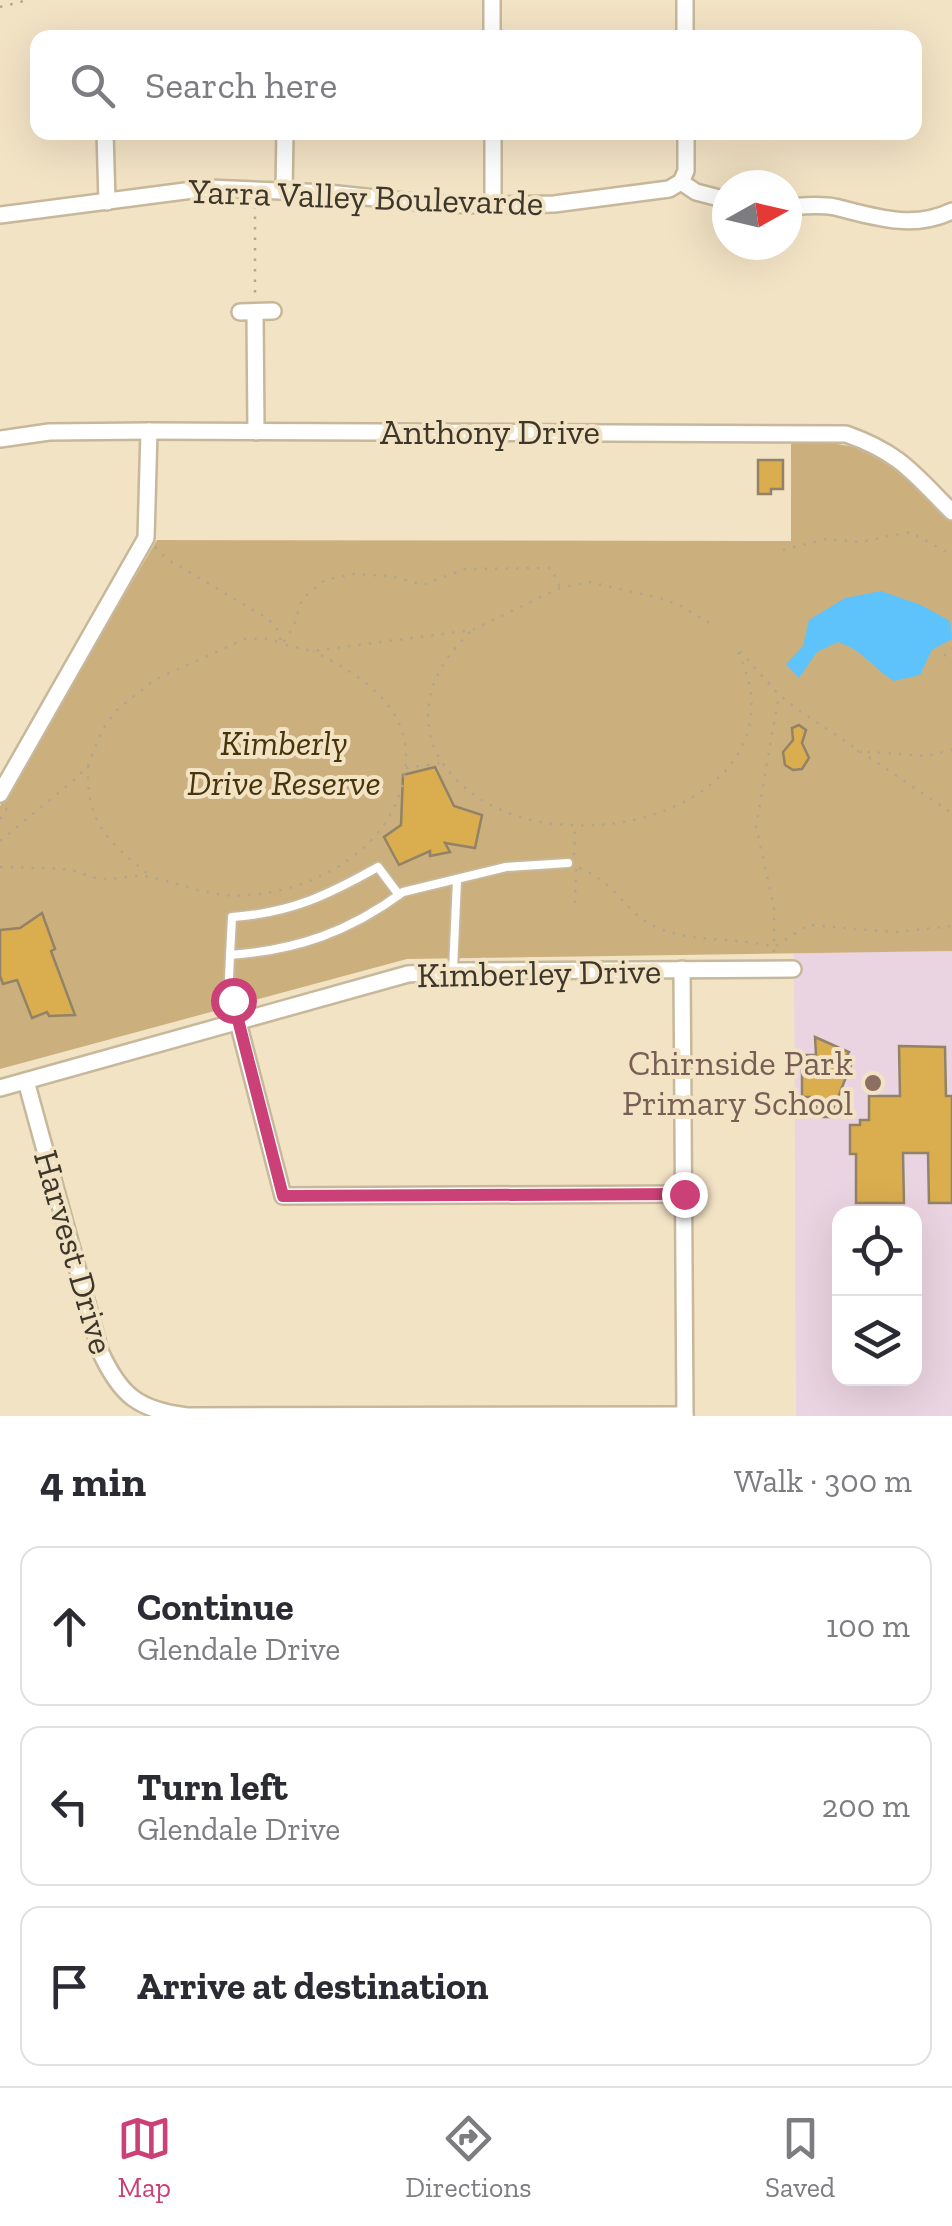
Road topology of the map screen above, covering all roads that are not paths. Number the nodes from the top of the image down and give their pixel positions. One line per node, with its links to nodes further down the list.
1 (492, 0): 3 (street)
2 (685, 0): 4 (street)
3 (492, 30)
4 (686, 30)
5 (105, 140): 12 (street)
6 (285, 140): 10 (street)
7 (493, 140): 13 (street)
8 (686, 140): 9 (street)
9 (681, 182): 11 (street); 13 (street, Yarra Valley Boulevarde)
10 (284, 191): 12 (street, Yarra Valley Boulevarde); 13 (street, Yarra Valley Boulevarde)
11 (712, 196)
12 (107, 202): 16 (street, Yarra Valley Boulevarde)
13 (493, 205)
14 (802, 206): 15 (street)
15 (952, 211)
16 (0, 216)
17 (273, 312): 19 (street)
18 (148, 432): 19 (street, Anthony Drive); 20 (street, Anthony Drive); 22 (street)
19 (256, 432): 21 (street, Anthony Drive)
20 (0, 440)
21 (952, 512)
22 (0, 794)
23 (572, 865): 24 (lane)
24 (457, 880): 25 (lane); 29 (lane)
25 (399, 895): 26 (lane); 26 (lane)
26 (230, 955): 30 (lane)
27 (682, 969): 28 (street, Kimberley Drive); 29 (street, Kimberley Drive); 33 (street)
28 (793, 969)
29 (453, 971): 30 (street, Kimberley Drive)
30 (238, 1022): 31 (street, Kimberley Drive); 33 (street)
31 (26, 1081): 32 (street, Kimberley Drive); 34 (street, Harvest Drive)
32 (0, 1088)
33 (684, 1194): 34 (street)
34 (685, 1416)

